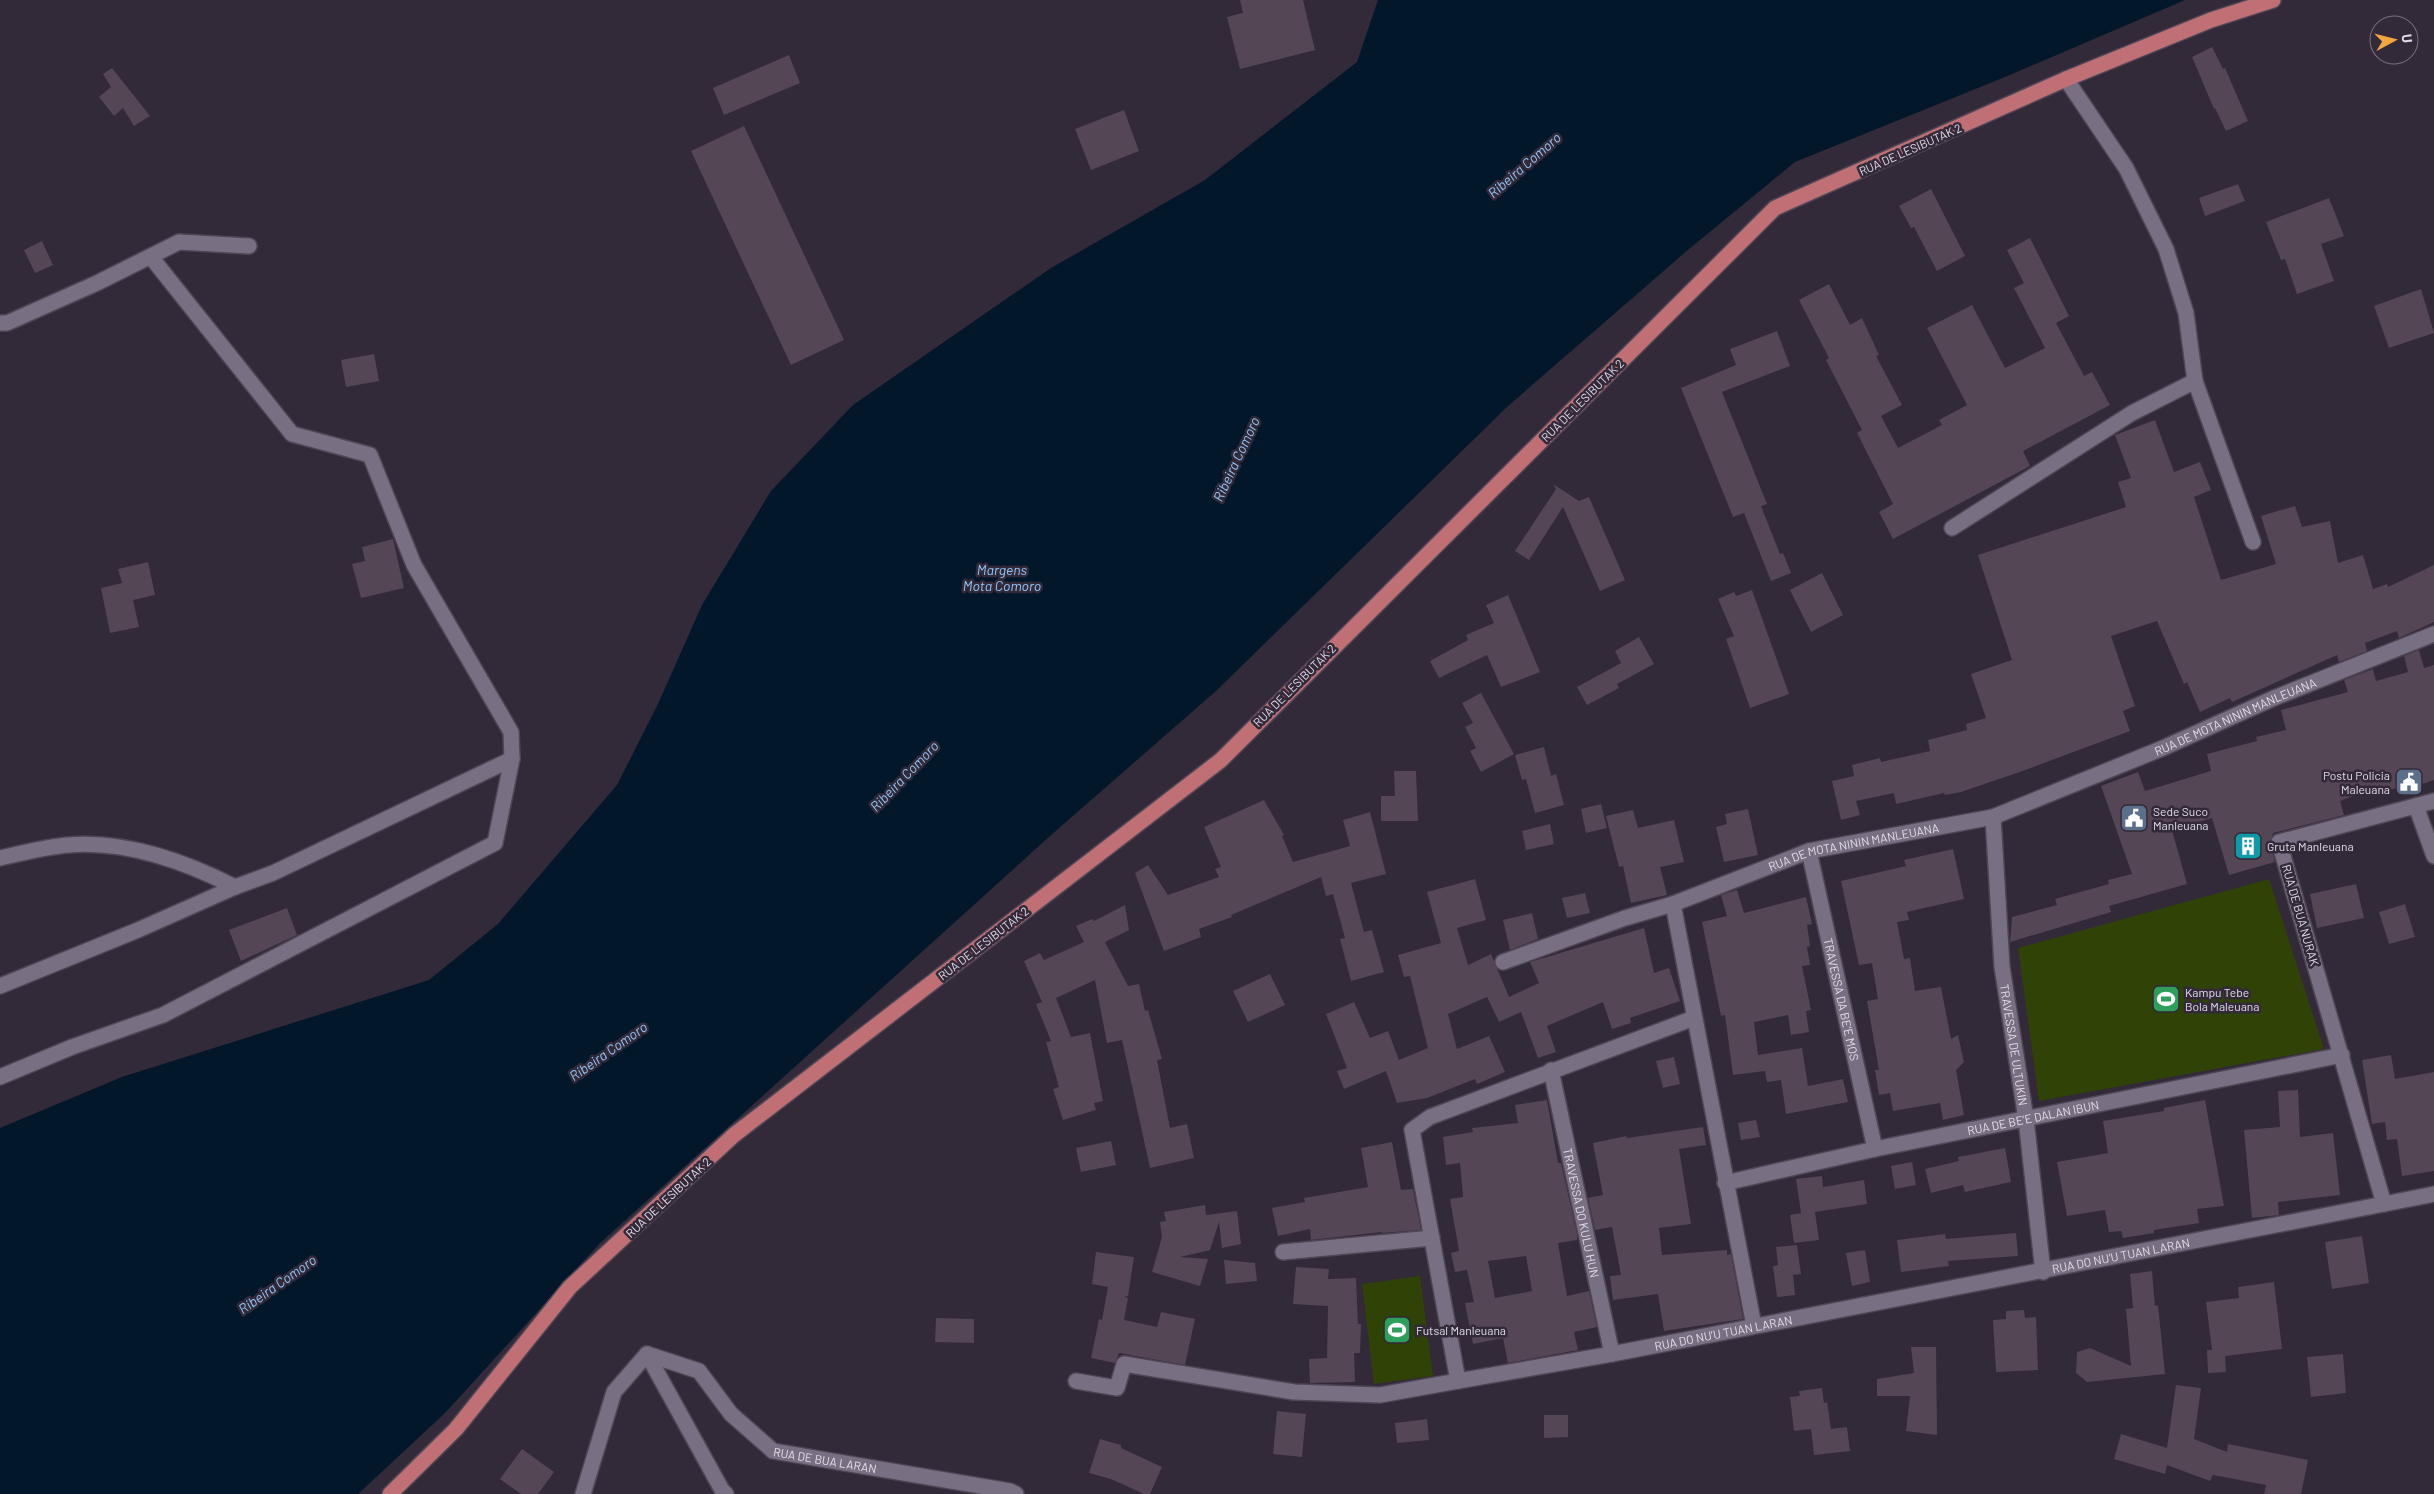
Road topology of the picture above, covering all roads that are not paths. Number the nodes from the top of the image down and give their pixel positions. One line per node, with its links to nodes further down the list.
1 (2273, 0): 2 (main road, RUA DE LESIBUTAK 2)
2 (2066, 79): 6 (street); 38 (main road, RUA DE LESIBUTAK 2)
3 (249, 246): 4 (street)
4 (151, 257): 5 (street); 10 (street)
5 (0, 323)
6 (2195, 381): 7 (street); 8 (street)
7 (1952, 528)
8 (2253, 542)
9 (2434, 634): 13 (street, RUA DE MOTA NININ MANLEUANA)
10 (512, 759): 17 (street); 24 (street)
11 (2434, 801): 12 (street, RUA DE BUA NURAK)
12 (2416, 806): 15 (street); 22 (street, RUA DE BUA NURAK)
13 (1993, 817): 14 (street, RUA DE MOTA NININ MANLEUANA); 25 (street, TRAVESSA DE ULTUKIN)
14 (1809, 852): 18 (street, RUA DE MOTA NININ MANLEUANA); 26 (street, TRAVESSA DA BE’E MOS)
15 (2434, 856)
16 (0, 858): 17 (street)
17 (235, 887): 20 (street)
18 (1673, 904): 19 (street, RUA DE MOTA NININ MANLEUANA); 21 (street)
19 (1503, 962)
20 (0, 986)
21 (1694, 1018): 23 (street); 27 (street)
22 (2342, 1056): 25 (street, RUA DE BE’E DALAN IBUN); 29 (street)
23 (1551, 1070): 30 (street); 35 (street, TRAVESSA DO KULU HUN)
24 (0, 1077)
25 (2026, 1119): 26 (street, RUA DE BE’E DALAN IBUN); 32 (street, TRAVESSA DE ULTUKIN)
26 (1875, 1149): 27 (street, RUA DE BE’E DALAN IBUN)
27 (1725, 1183): 33 (street)
28 (2434, 1194): 29 (street, RUA DO NU’U TUAN LARAN)
29 (2384, 1204): 32 (street, RUA DO NU’U TUAN LARAN)
30 (1432, 1238): 31 (street); 37 (street)
31 (1283, 1252)
32 (2044, 1272): 33 (street, RUA DO NU’U TUAN LARAN)
33 (1754, 1326): 35 (street, RUA DO NU’U TUAN LARAN)
34 (647, 1354): 39 (street); 40 (street); 41 (street, RUA DE BUA LARAN)
35 (1612, 1354): 37 (street, RUA DO NU’U TUAN LARAN)
36 (1076, 1381): 37 (street, RUA DO NU’U TUAN LARAN)
37 (1458, 1381)
38 (390, 1494)
39 (583, 1494)
40 (726, 1494)
41 (1016, 1494)

